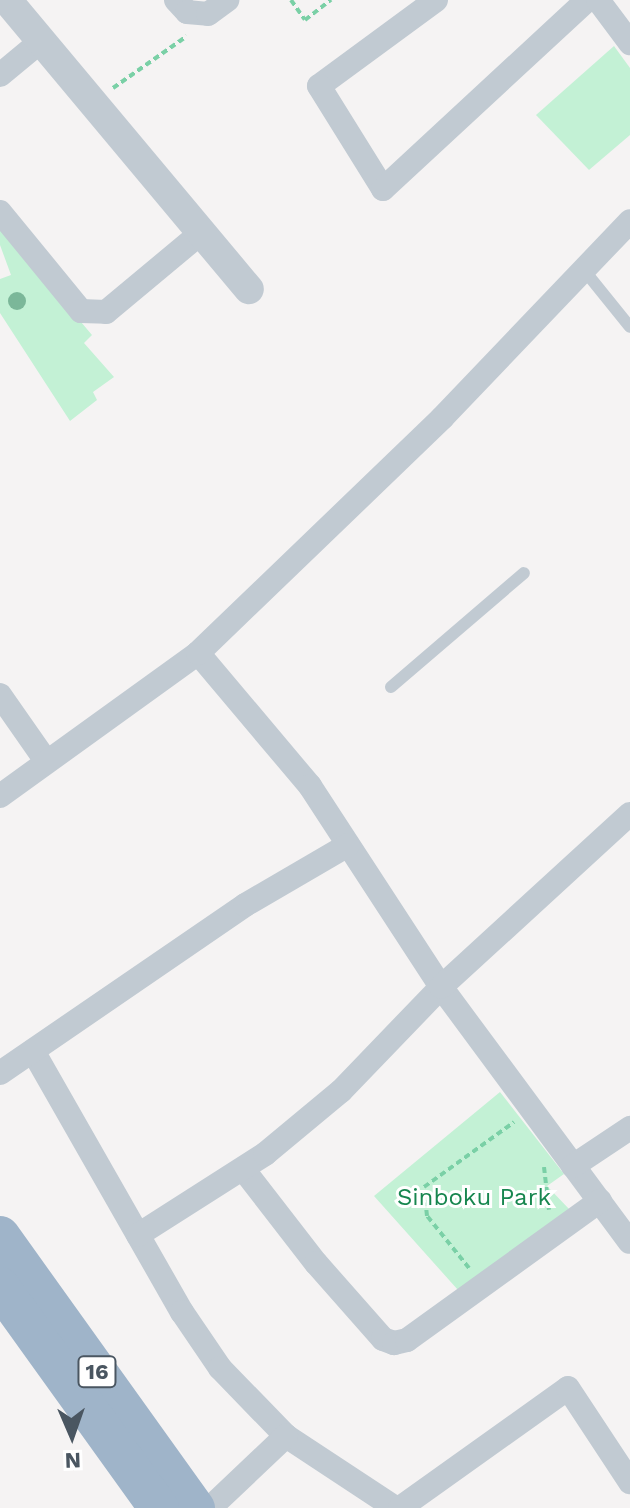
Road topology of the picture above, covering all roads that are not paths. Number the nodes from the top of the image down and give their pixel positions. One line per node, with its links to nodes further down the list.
1 (7, 0): 7 (street)
2 (176, 0): 6 (street)
3 (436, 0): 4 (street)
4 (587, 0)
5 (598, 0): 8 (street)
6 (218, 7)
7 (41, 41): 9 (street); 12 (street)
8 (630, 43)
9 (0, 75)
10 (0, 212): 12 (street)
11 (630, 221): 13 (street)
12 (202, 232): 14 (street)
13 (584, 270): 15 (lane); 17 (street)
14 (249, 289)
15 (630, 327)
16 (524, 573): 18 (lane)
17 (198, 653): 20 (street); 23 (street)
18 (391, 687)
19 (0, 695): 20 (street)
20 (46, 761): 21 (street)
21 (0, 796)
22 (630, 814): 24 (street)
23 (348, 845): 24 (street); 25 (street)
24 (441, 987): 28 (street); 29 (street)
25 (33, 1051): 26 (street); 31 (street)
26 (0, 1073)
27 (630, 1128): 28 (street)
28 (573, 1166): 30 (street)
29 (243, 1169): 30 (street); 31 (street)
30 (600, 1201): 33 (street)
31 (138, 1235): 35 (street)
32 (0, 1236): 38 (highway, 16)
33 (630, 1242)
34 (0, 1287): 37 (highway, 16)
35 (286, 1436): 39 (street); 40 (street)
36 (630, 1482): 40 (street)
37 (159, 1508)
38 (195, 1508)
39 (210, 1508)
40 (397, 1508)

